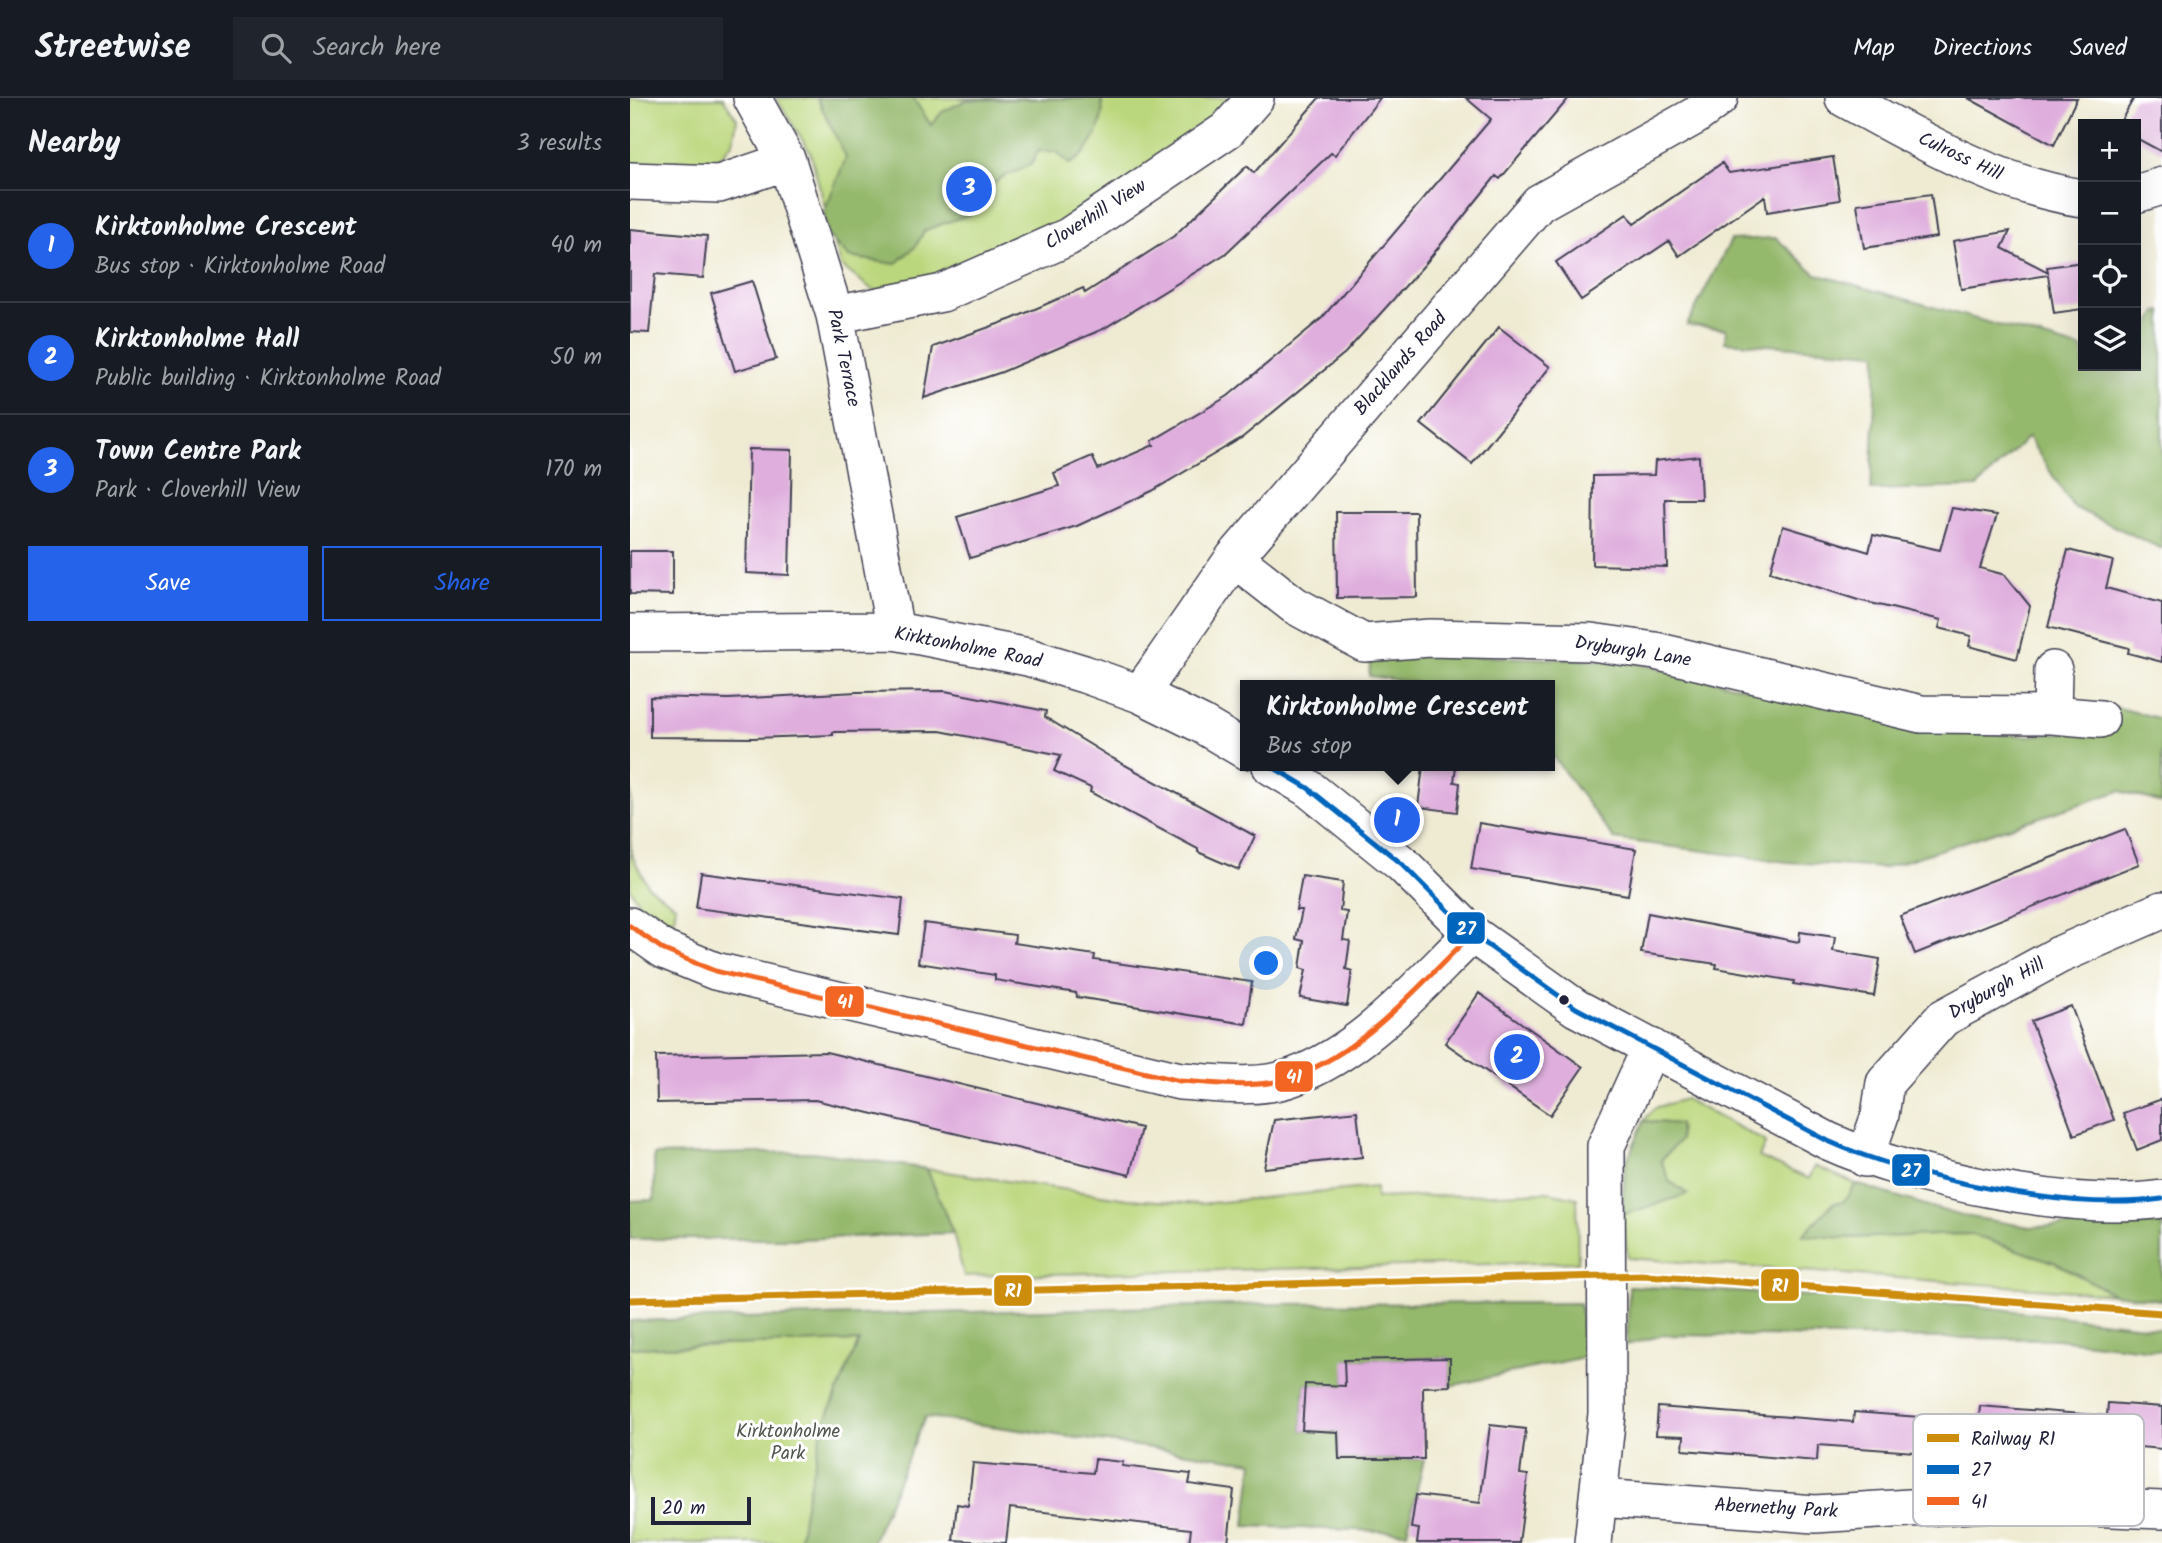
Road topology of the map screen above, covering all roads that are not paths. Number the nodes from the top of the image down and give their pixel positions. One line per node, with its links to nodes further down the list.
1 (751, 98): 5 (street, Park Terrace)
2 (1255, 98): 10 (street, Cloverhill View)
3 (1719, 98): 11 (street, Blacklands Road)
4 (1844, 98): 9 (street, Culross Hill)
5 (787, 161): 6 (street); 10 (street, Park Terrace)
6 (630, 181)
7 (2162, 186): 8 (street)
8 (2141, 192)
9 (2078, 197)
10 (835, 315): 12 (street, Park Terrace)
11 (1234, 558): 15 (street, Blacklands Road); 16 (street, Dryburgh Lane)
12 (895, 631): 13 (street, Kirktonholme Road); 15 (street, Kirktonholme Road)
13 (630, 633)
14 (2053, 670): 16 (street)
15 (1140, 694): 18 (street, Kirktonholme Road)
16 (2052, 715): 17 (street, Dryburgh Lane)
17 (2100, 719)
18 (1240, 747)
19 (1279, 771): 22 (street)
20 (2162, 910): 24 (street, Dryburgh Hill)
21 (630, 927): 22 (street)
22 (1472, 934): 23 (street)
23 (1651, 1047): 24 (street); 26 (street)
24 (1865, 1158): 25 (street)
25 (2162, 1199)
26 (1600, 1498): 30 (street, Abernethy Park); 31 (street)
27 (2144, 1509): 28 (street, Abernethy Park)
28 (2162, 1510)
29 (1913, 1514): 30 (street, Abernethy Park)
30 (1814, 1529)
31 (1593, 1543)

